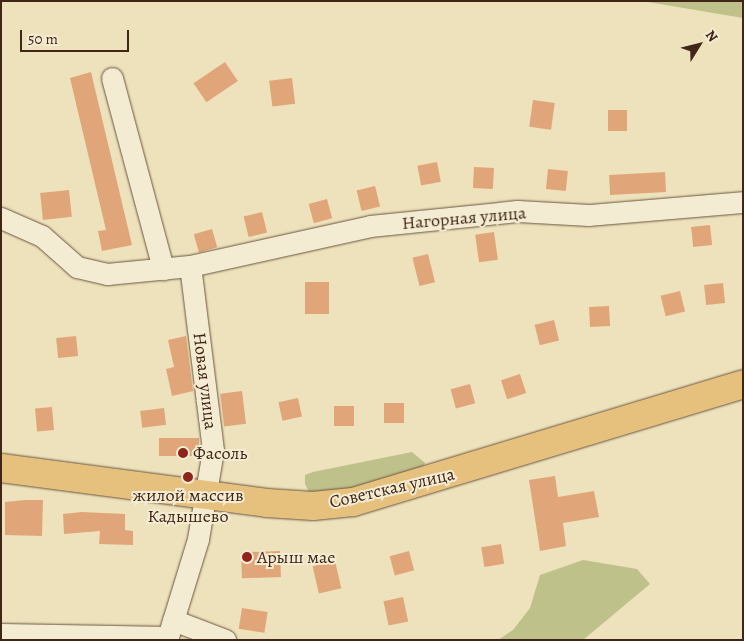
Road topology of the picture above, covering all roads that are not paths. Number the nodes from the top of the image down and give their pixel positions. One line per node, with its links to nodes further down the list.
1 (112, 78): 5 (street)
2 (743, 202): 4 (street, Нагорная улица)
3 (1, 218): 5 (street, Нагорная улица)
4 (190, 266): 5 (street, Нагорная улица); 8 (street, Новая улица)
5 (163, 268)
6 (743, 384): 8 (main road, Советская улица)
7 (1, 468): 8 (main road, Советская улица)
8 (204, 496): 9 (street, Новая улица)
9 (169, 632): 10 (street); 11 (street)
10 (1, 634)
11 (225, 640)

